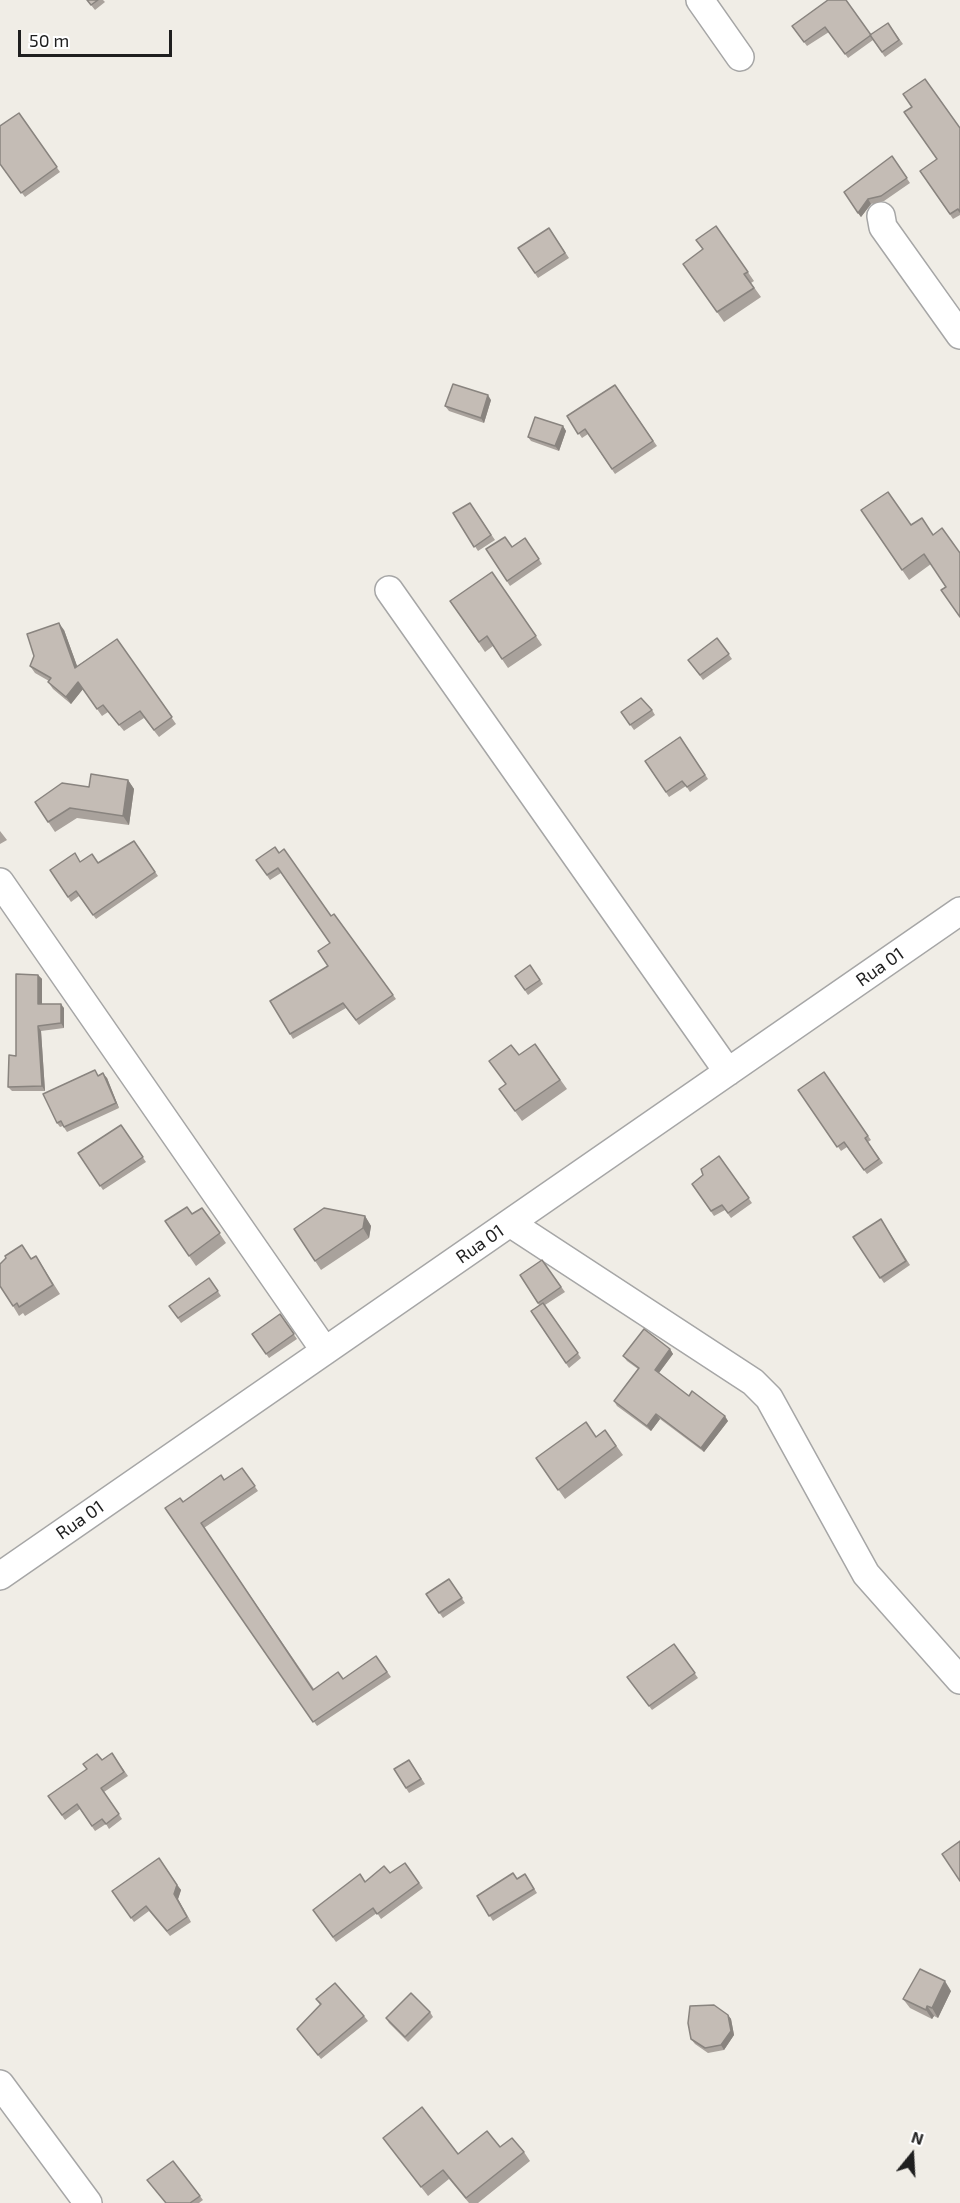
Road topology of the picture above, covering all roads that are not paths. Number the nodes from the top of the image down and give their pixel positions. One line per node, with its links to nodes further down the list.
1 (700, 0): 2 (street)
2 (740, 57)
3 (881, 216): 4 (street)
4 (960, 334)
5 (389, 590): 8 (street)
6 (0, 882): 10 (street)
7 (960, 911): 8 (street, Rua 01)
8 (728, 1072): 9 (street, Rua 01)
9 (510, 1222): 10 (street, Rua 01); 12 (street)
10 (325, 1351): 11 (street, Rua 01)
11 (0, 1576)
12 (960, 1680)
13 (0, 2084): 14 (street)
14 (88, 2203)

